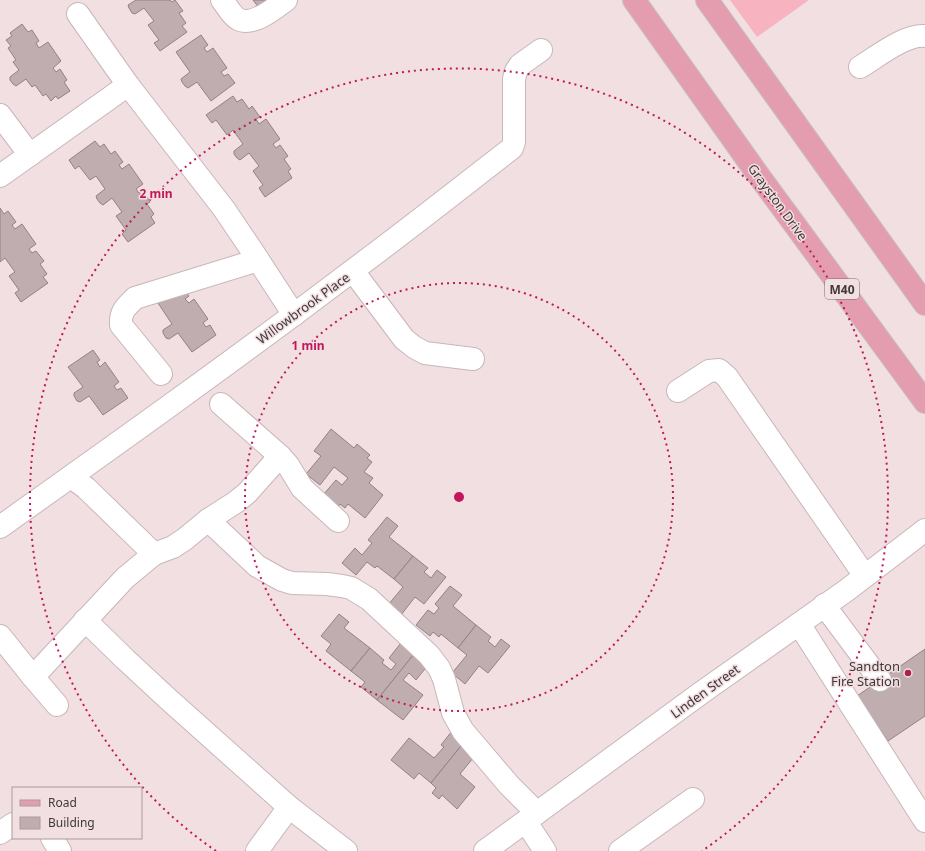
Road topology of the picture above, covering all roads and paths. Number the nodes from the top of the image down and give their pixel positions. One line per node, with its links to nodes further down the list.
1 (222, 0): 2 (street)
2 (286, 0)
3 (634, 0): 20 (main road, Grayston Drive / M40)
4 (708, 0): 15 (main road)
5 (78, 14): 9 (street)
6 (925, 36): 8 (street)
7 (541, 50): 14 (street, Willowbrook Place)
8 (860, 67)
9 (128, 85): 11 (street); 13 (street)
10 (0, 115): 11 (street)
11 (30, 155): 12 (street)
12 (0, 176)
13 (256, 256): 16 (street); 18 (street)
14 (353, 270): 16 (street, Willowbrook Place); 17 (street)
15 (925, 304)
16 (294, 315): 23 (street, Willowbrook Place)
17 (473, 359)
18 (161, 374)
19 (678, 391): 29 (street)
20 (925, 402)
21 (221, 404): 22 (street)
22 (280, 456): 24 (street); 25 (street)
23 (71, 477): 26 (street, Willowbrook Place); 28 (street)
24 (208, 520): 28 (street); 39 (street)
25 (338, 521)
26 (0, 527)
27 (925, 530): 29 (street, Linden Street)
28 (154, 554): 31 (street)
29 (865, 576): 30 (street, Linden Street)
30 (824, 605): 32 (street, Linden Street); 35 (street)
31 (85, 620): 34 (street); 38 (street)
32 (799, 624): 39 (street, Linden Street); 40 (street)
33 (0, 636): 34 (street)
34 (33, 677): 36 (street)
35 (880, 680)
36 (57, 705)
37 (693, 799): 49 (street)
38 (290, 807): 45 (street); 46 (street)
39 (532, 818): 47 (street, Linden Street); 48 (street)
40 (925, 821)
41 (12, 825): 42 (street)
42 (0, 833)
43 (53, 839): 44 (street)
44 (60, 851)
45 (257, 851)
46 (346, 851)
47 (485, 851)
48 (545, 851)
49 (620, 851)

